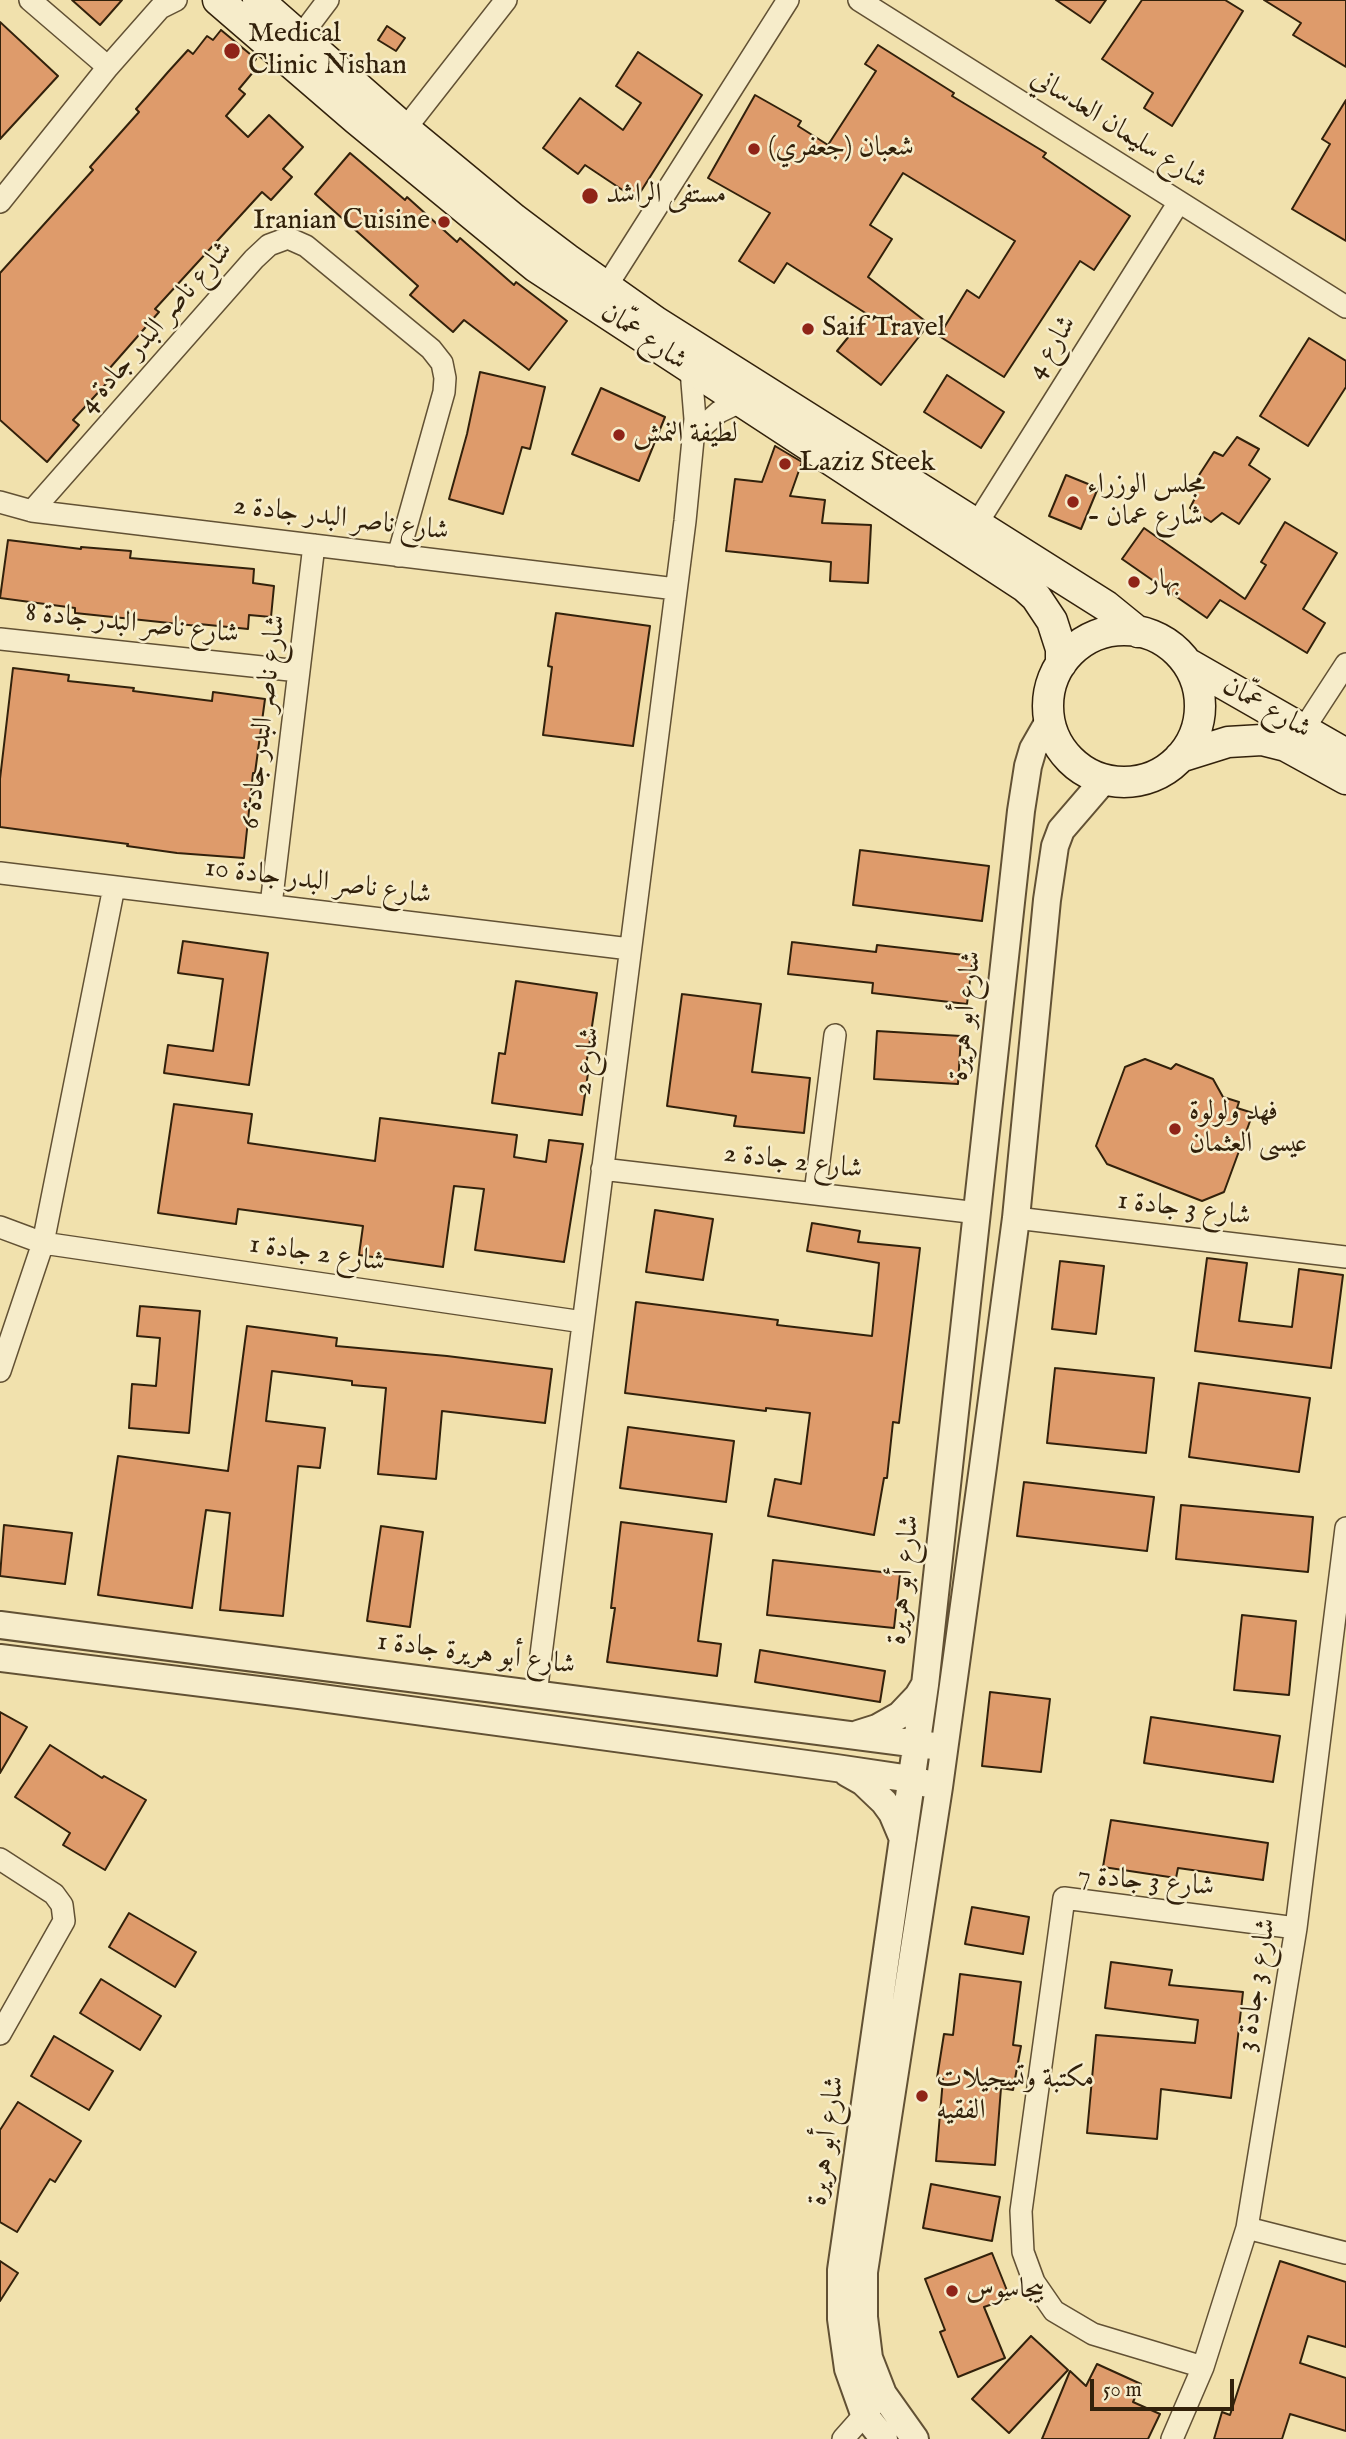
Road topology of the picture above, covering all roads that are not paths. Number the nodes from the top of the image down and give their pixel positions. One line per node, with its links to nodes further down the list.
1 (30, 0): 10 (street)
2 (218, 0): 16 (main road, شارع عمّان)
3 (258, 0): 9 (main road, شارع عمّان)
4 (328, 0): 9 (street)
5 (506, 0): 11 (street)
6 (788, 0): 14 (street)
7 (859, 0): 13 (street, شارع سليمان العدساني)
8 (166, 3): 10 (street)
9 (300, 37): 11 (main road, شارع عمّان)
10 (108, 67): 12 (street)
11 (405, 130): 14 (main road, شارع عمّان)
12 (0, 202)
13 (1179, 202): 15 (street, شارع سليمان العدساني); 21 (street, شارع 4)
14 (606, 287): 21 (main road, شارع عمّان)
15 (1346, 307)
16 (691, 370): 17 (main road, شارع عمّان); 18 (street, شارع 2)
17 (740, 402): 18 (street); 28 (main road, شارع عمّان)
18 (693, 435): 24 (street, شارع 2)
19 (0, 502): 20 (street, شارع ناصر البدر جادة 2)
20 (32, 511): 22 (street, شارع ناصر البدر جادة 2); 23 (street, شارع ناصر البدر جادة 4)
21 (976, 525): 25 (main road, شارع عمّان)
22 (314, 545): 23 (street, شارع ناصر البدر جادة 2); 30 (street, شارع ناصر البدر جادة 6)
23 (398, 556): 24 (street, شارع ناصر البدر جادة 2)
24 (676, 589): 40 (street, شارع 2)
25 (1138, 632): 27 (main road); 28 (main road)
26 (0, 639): 30 (street, شارع ناصر البدر جادة 8)
27 (1186, 663): 32 (main road, شارع عمّان); 34 (main road)
28 (1061, 664): 31 (main road)
29 (1346, 664): 32 (street)
30 (299, 671): 39 (street, شارع ناصر البدر جادة 6)
31 (1049, 722): 36 (main road); 44 (street, شارع أبو هريرة)
32 (1303, 730): 33 (main road, شارع عمّان)
33 (1346, 754)
34 (1180, 757): 35 (main road, شارع عمّان); 36 (main road)
35 (1346, 779)
36 (1104, 780): 45 (street, شارع أبو هريرة)
37 (0, 873): 38 (street, شارع ناصر البدر جادة 10)
38 (114, 887): 39 (street, شارع ناصر البدر جادة 10); 47 (street)
39 (271, 905): 40 (street, شارع ناصر البدر جادة 10)
40 (630, 949): 42 (street, شارع 2)
41 (835, 1035): 43 (street)
42 (602, 1169): 43 (street, شارع 2 جادة 2); 49 (street, شارع 2)
43 (815, 1193): 44 (street, شارع 2 جادة 2)
44 (978, 1213): 54 (street, شارع أبو هريرة)
45 (1016, 1218): 48 (street, شارع 3 جادة 1); 59 (street, شارع أبو هريرة)
46 (0, 1227): 47 (street, شارع 2 جادة 1)
47 (43, 1243): 49 (street, شارع 2 جادة 1); 50 (street)
48 (1346, 1257)
49 (583, 1322): 55 (street, شارع 2)
50 (0, 1371)
51 (1346, 1528): 56 (street, شارع 3 جادة 3)
52 (0, 1625): 55 (street, شارع أبو هريرة جادة 1)
53 (0, 1658): 60 (street)
54 (925, 1685): 57 (street); 58 (street, شارع أبو هريرة)
55 (536, 1694): 57 (street, شارع أبو هريرة جادة 1)
56 (1336, 1696): 65 (street, شارع 3 جادة 3)
57 (851, 1735): 58 (street, شارع أبو هريرة جادة 1)
58 (917, 1744): 59 (street, شارع أبو هريرة جادة 1); 61 (street, شارع أبو هريرة)
59 (943, 1747): 62 (street, شارع أبو هريرة)
60 (836, 1768): 61 (street); 63 (street)
61 (911, 1779): 62 (street); 63 (street, شارع أبو هريرة)
62 (939, 1787): 70 (street, شارع أبو هريرة)
63 (903, 1839): 71 (street, شارع أبو هريرة)
64 (0, 1859): 66 (street)
65 (1296, 1928): 67 (street, شارع 3 جادة 3); 69 (street, شارع 3 جادة 7)
66 (0, 2034)
67 (1247, 2228): 68 (street); 69 (street, شارع 3 جادة 3)
68 (1346, 2253)
69 (1203, 2367): 75 (street, شارع 3 جادة 3)
70 (883, 2394): 71 (street); 74 (street, شارع أبو هريرة)
71 (864, 2414): 72 (street); 73 (street, شارع أبو هريرة)
72 (843, 2439)
73 (884, 2439)
74 (915, 2439)
75 (1172, 2439)

